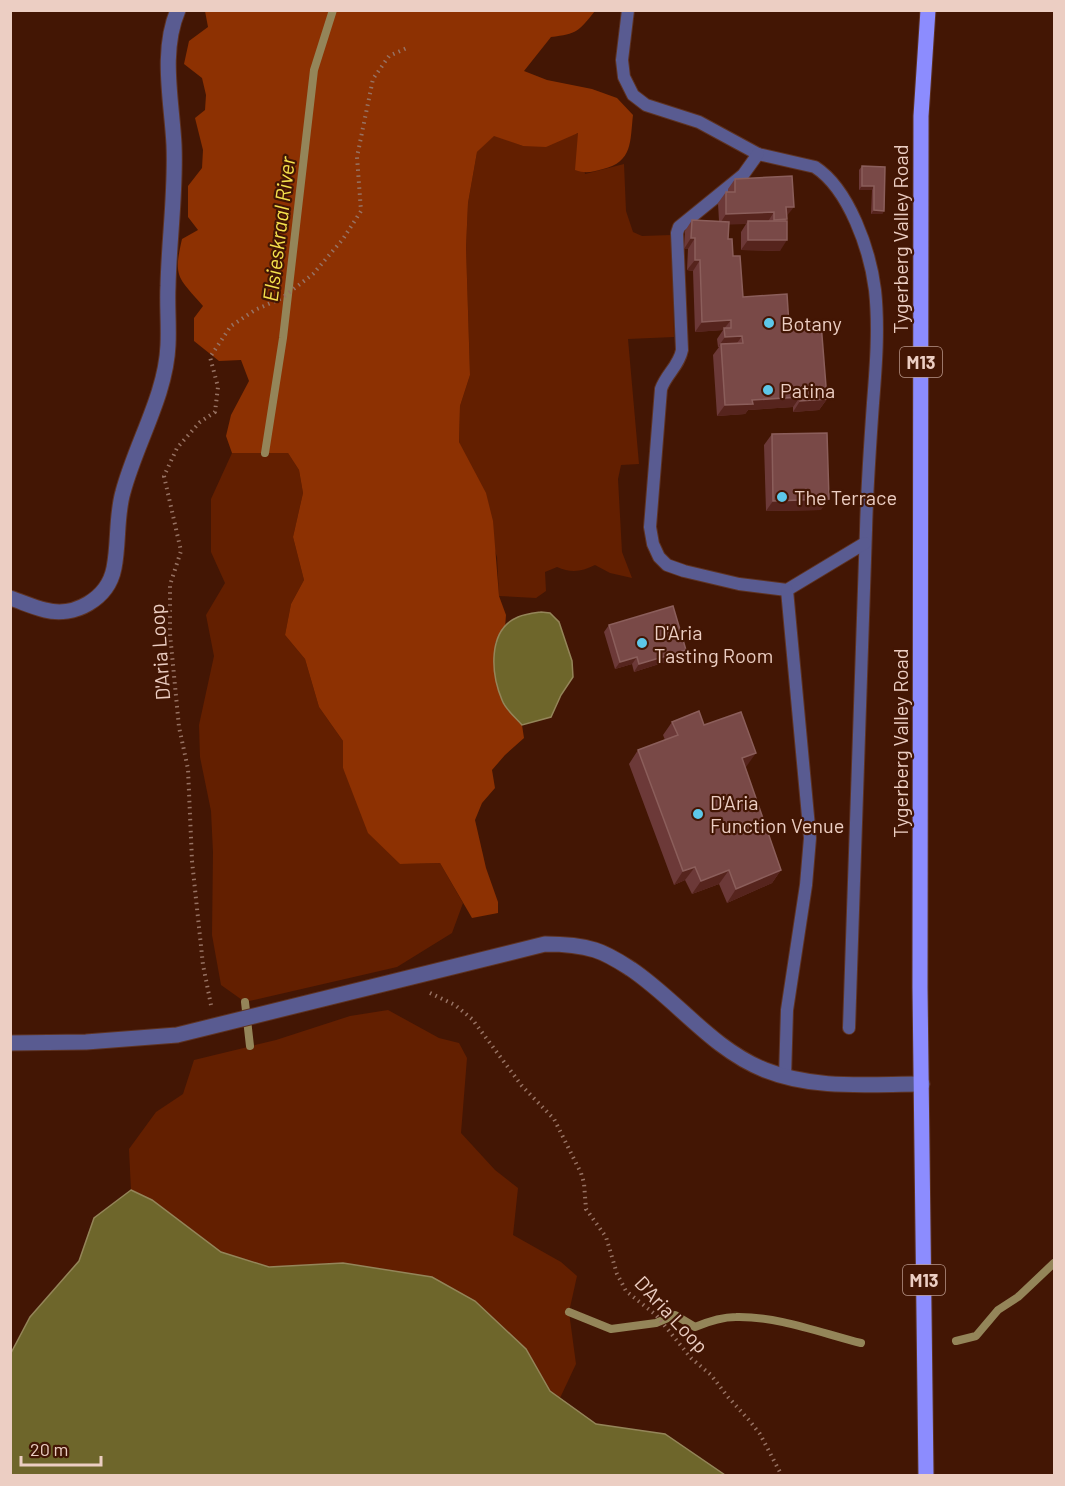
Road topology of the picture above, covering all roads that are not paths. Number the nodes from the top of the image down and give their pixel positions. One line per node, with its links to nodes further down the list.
1 (178, 10): 7 (street)
2 (628, 10): 4 (lane)
3 (928, 10): 11 (main road, Tygerberg Valley Road / M13)
4 (758, 154): 5 (lane); 6 (lane)
5 (865, 543): 6 (lane); 8 (lane)
6 (787, 590): 10 (lane)
7 (10, 598)
8 (849, 1028)
9 (10, 1042): 10 (street)
10 (785, 1077): 11 (street)
11 (922, 1084): 12 (main road, Tygerberg Valley Road / M13)
12 (926, 1476)

